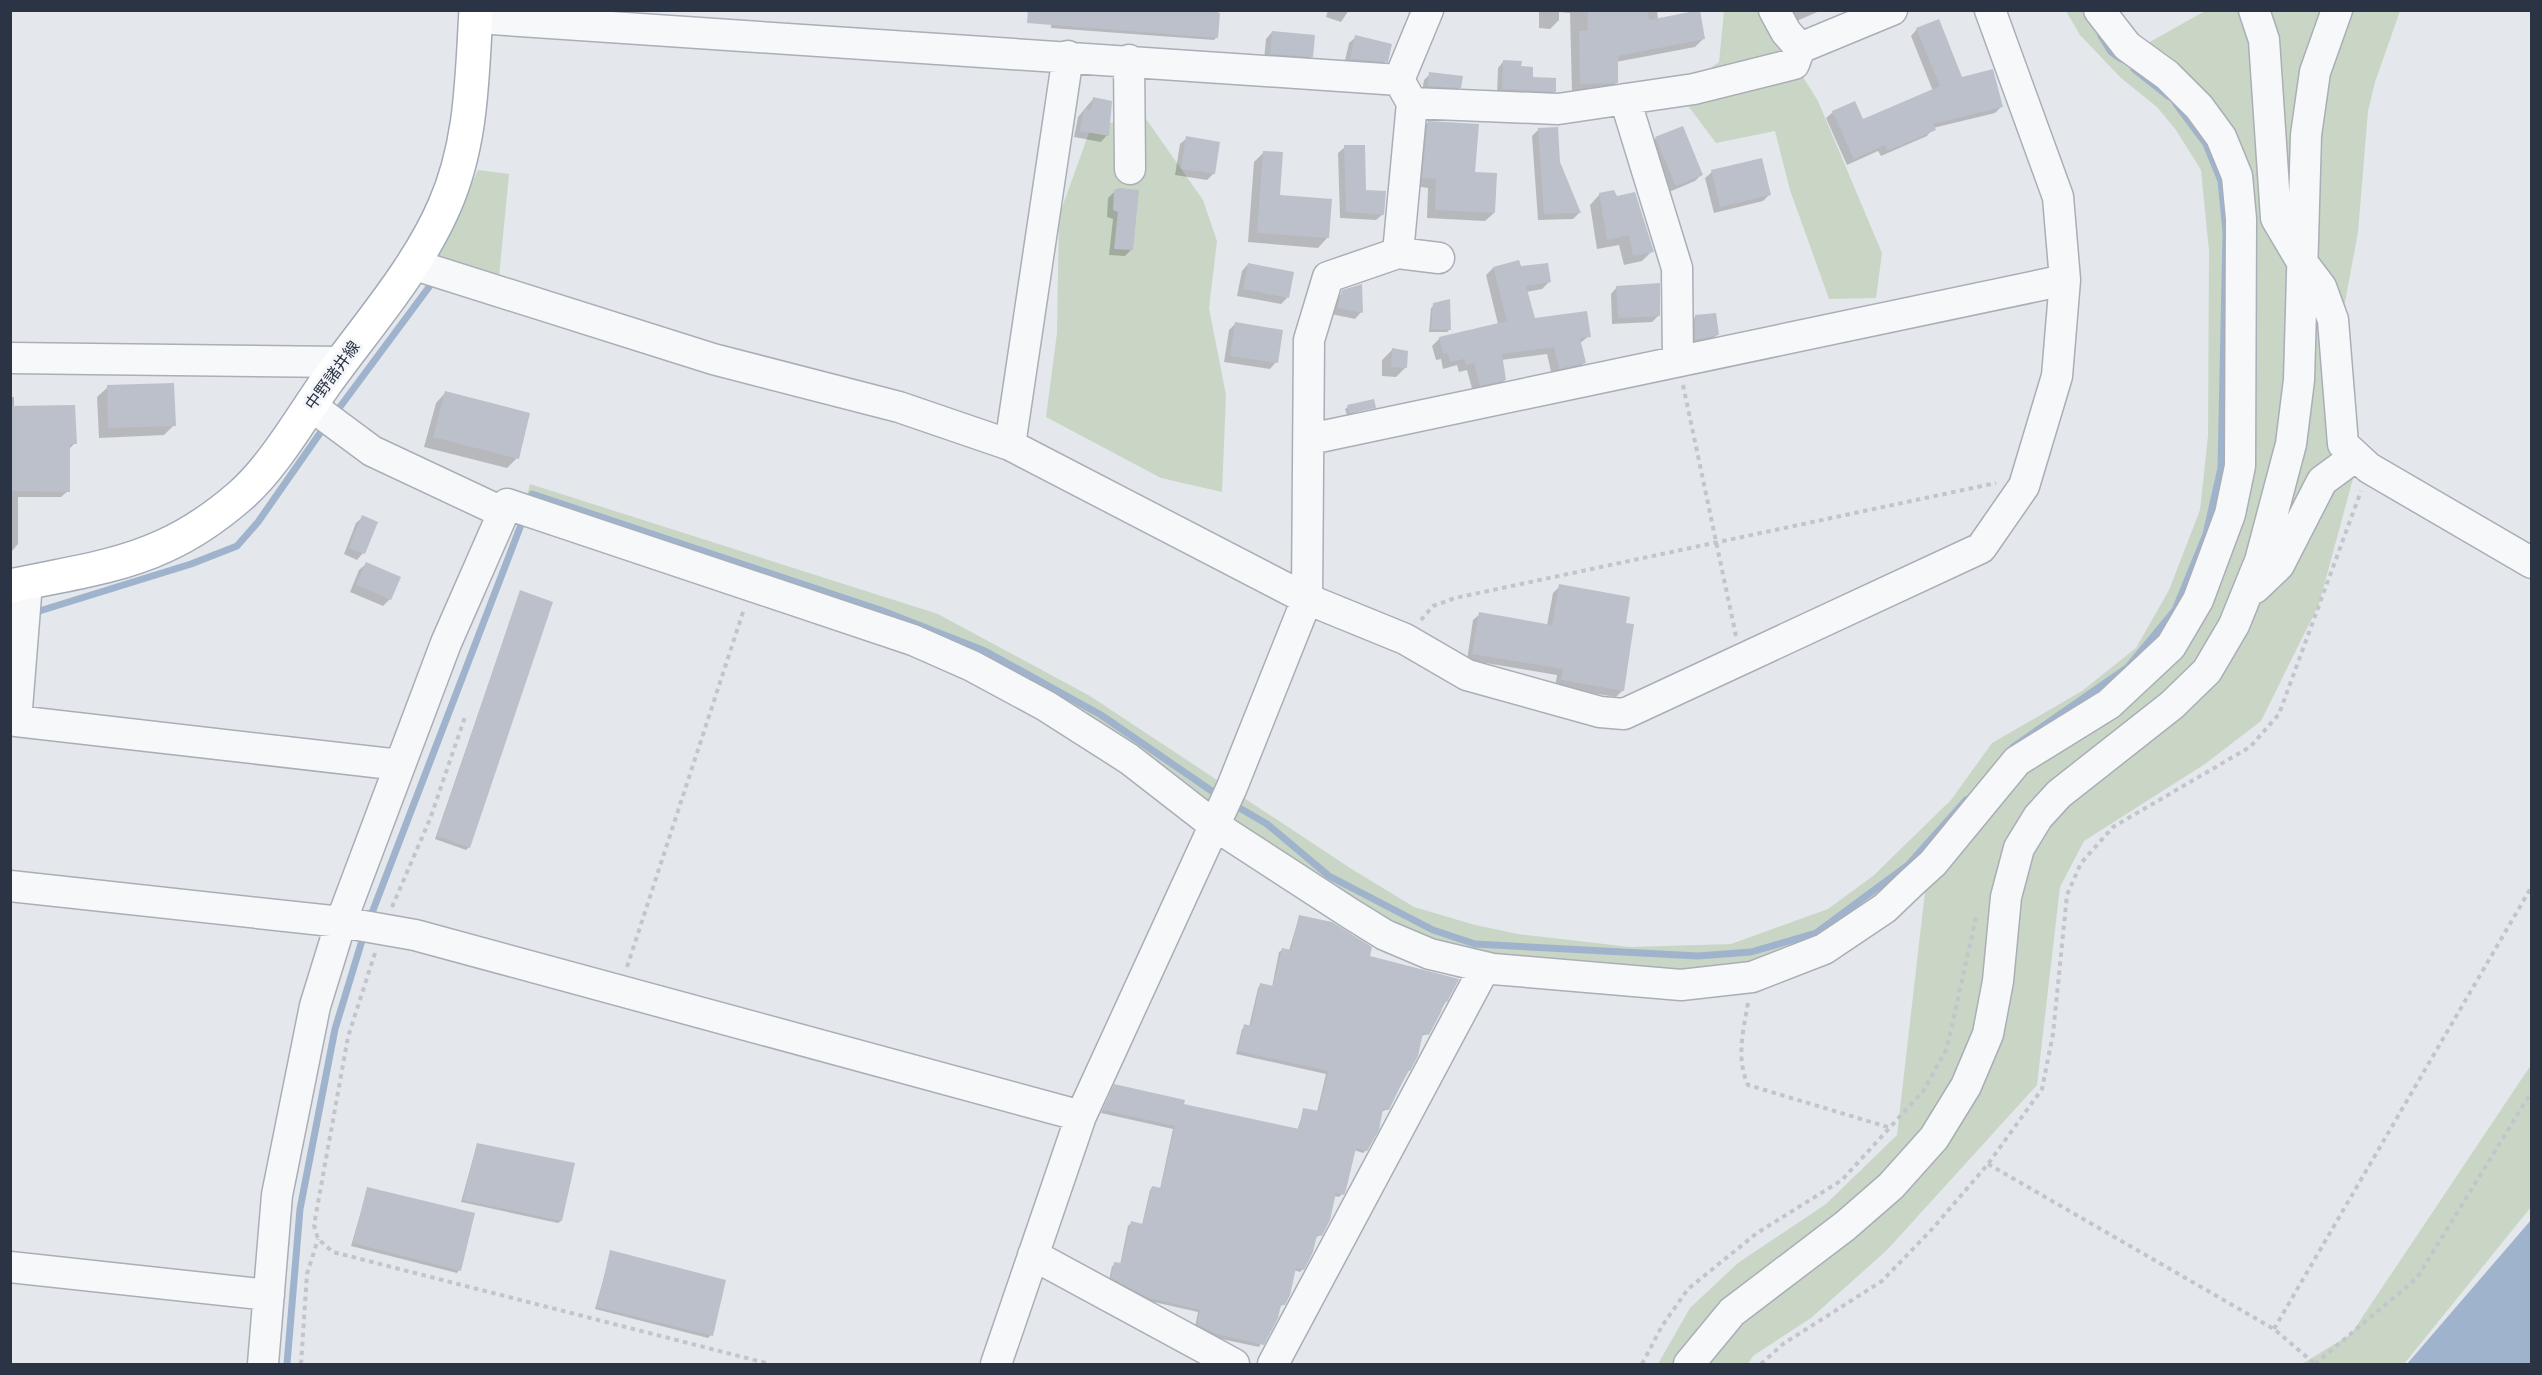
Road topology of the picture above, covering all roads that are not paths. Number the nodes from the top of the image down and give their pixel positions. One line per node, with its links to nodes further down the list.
1 (1428, 10): 13 (street)
2 (1774, 10): 10 (street)
3 (1892, 10): 10 (street)
4 (1990, 10): 20 (street)
5 (2099, 10): 37 (street)
6 (2254, 10): 18 (street)
7 (2337, 10): 18 (street)
8 (476, 14): 9 (street); 19 (main road, 中野諸井線)
9 (760, 24): 11 (street)
10 (1800, 48): 14 (street)
11 (1068, 56): 12 (street); 26 (street)
12 (1129, 60): 13 (street); 15 (street)
13 (1406, 92): 14 (street); 16 (street)
14 (1625, 99): 22 (street)
15 (1130, 169)
16 (1398, 253): 17 (street); 25 (street)
17 (1439, 258)
18 (2302, 262): 27 (street); 31 (street)
19 (412, 264): 23 (main road, 中野諸井線); 26 (street)
20 (2065, 280): 22 (street); 32 (street)
21 (10, 358): 23 (street)
22 (1678, 361): 25 (street)
23 (341, 362): 24 (main road, 中野諸井線)
24 (310, 405): 28 (street); 30 (main road, 中野諸井線)
25 (1310, 439): 32 (street)
26 (1010, 445): 32 (street)
27 (2363, 462): 29 (street); 31 (street)
28 (504, 513): 33 (street); 34 (street)
29 (2532, 563)
30 (19, 584): 33 (street)
31 (2246, 596): 46 (street)
32 (1307, 599): 34 (street)
33 (400, 765): 36 (street)
34 (1216, 823): 37 (street); 38 (street)
35 (10, 886): 36 (street)
36 (341, 922): 38 (street); 41 (street)
37 (1485, 967): 45 (street)
38 (1081, 1116): 39 (street)
39 (1033, 1255): 43 (street); 44 (street)
40 (10, 1267): 41 (street)
41 (269, 1295): 42 (street)
42 (263, 1365)
43 (996, 1365)
44 (1234, 1365)
45 (1273, 1365)
46 (1689, 1365)

